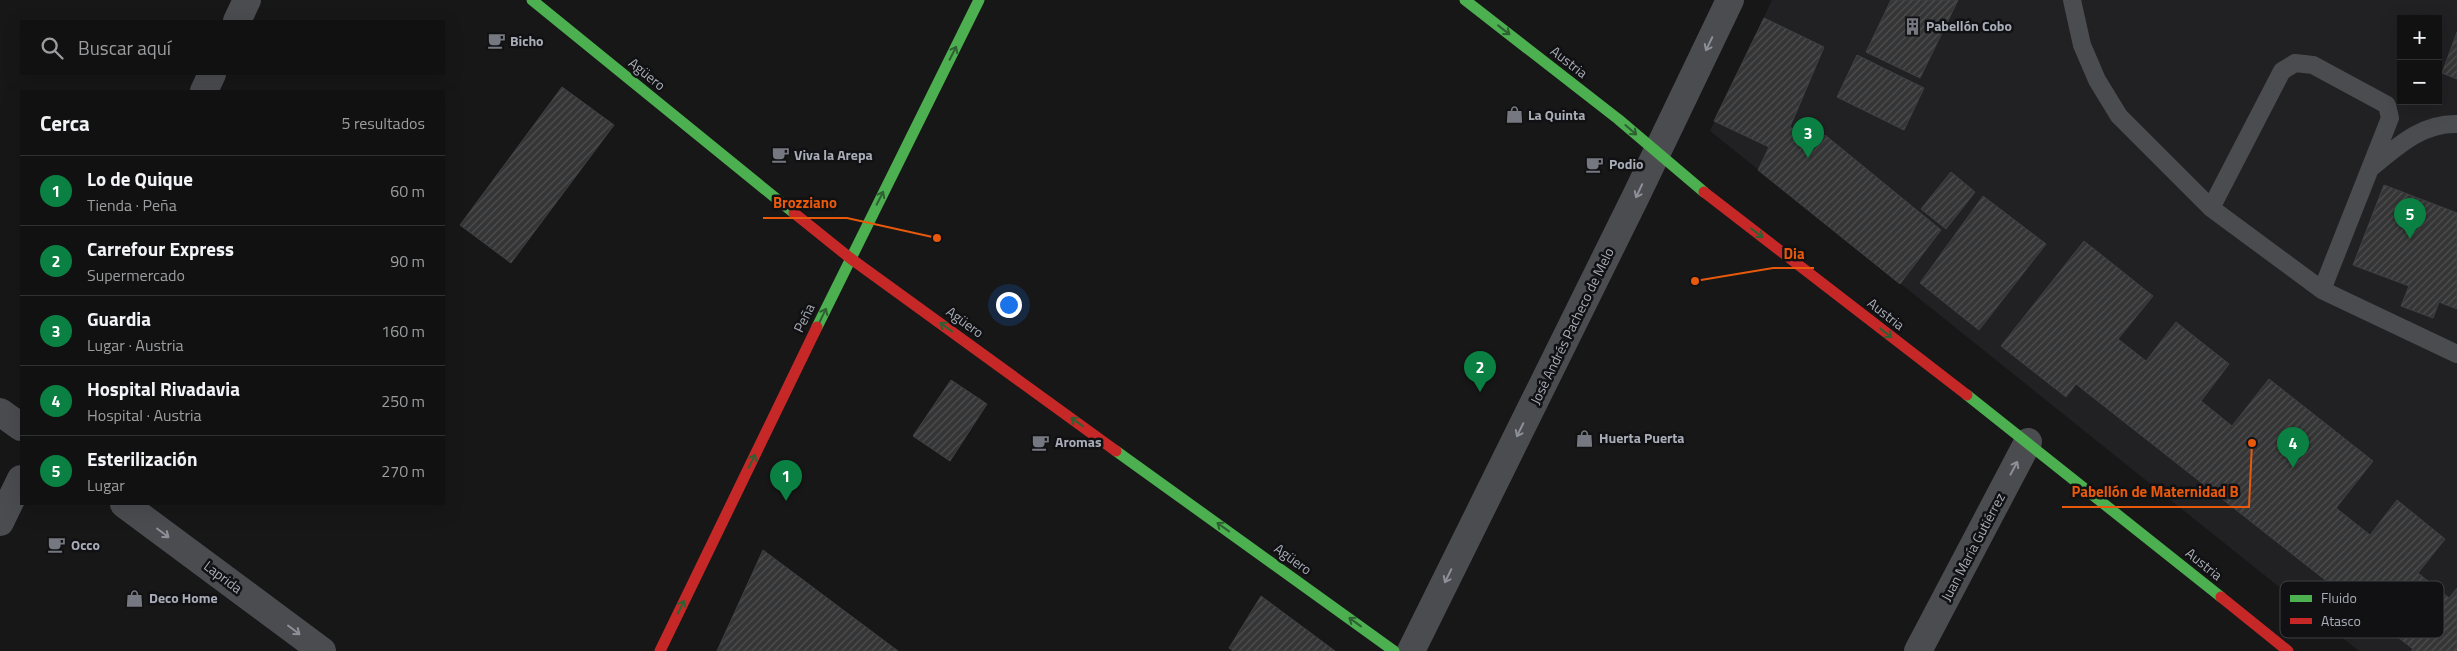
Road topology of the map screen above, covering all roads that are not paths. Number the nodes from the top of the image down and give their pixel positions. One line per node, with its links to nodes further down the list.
1 (247, 0): 7 (street)
2 (532, 0): 14 (street, Agüero)
3 (979, 0): 14 (street, Peña, one-way to 3)
4 (1465, 0): 11 (street, Austria, one-way to 11)
5 (1730, 0): 11 (street, José Andrés Pacheco de Melo, one-way to 11)
6 (2072, 0): 13 (lane)
7 (237, 20)
8 (212, 75): 9 (street)
9 (204, 90)
10 (2457, 124): 12 (lane)
11 (1656, 152): 19 (street, Austria, one-way to 19); 26 (street, José Andrés Pacheco de Melo, one-way to 26)
12 (2370, 169): 13 (lane); 15 (lane)
13 (2211, 208): 15 (lane)
14 (850, 258): 24 (street, Peña, one-way to 14); 25 (street, Agüero, one-way to 14)
15 (2322, 290): 16 (lane)
16 (2457, 354)
17 (0, 412): 18 (street)
18 (20, 426)
19 (2028, 442): 27 (street, Juan María Gutiérrez, one-way to 19); 28 (street, Austria)
20 (20, 481): 22 (street)
21 (125, 505): 23 (street, Laprida, one-way to 23)
22 (0, 522)
23 (322, 651)
24 (660, 651)
25 (1394, 651)
26 (1411, 651)
27 (1918, 651)
28 (2288, 651)

